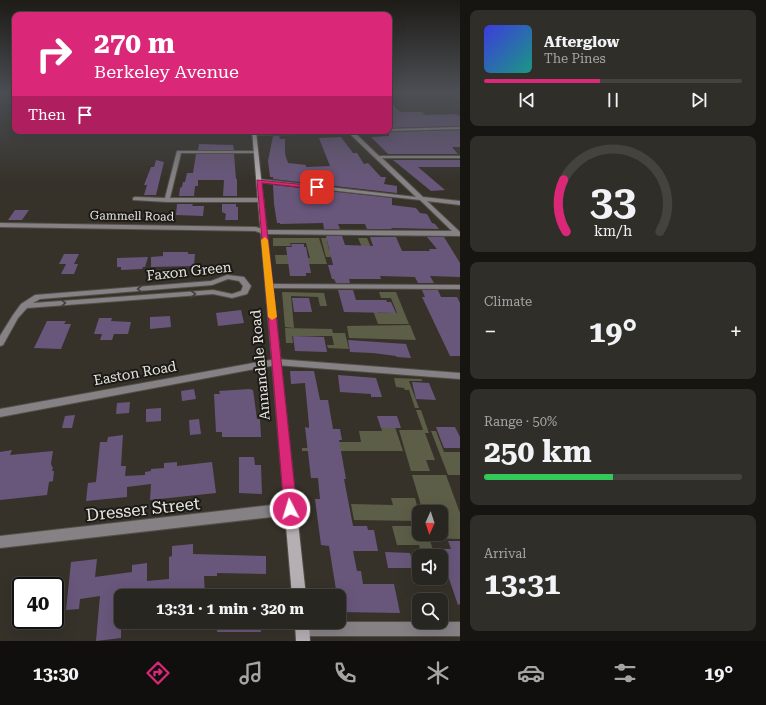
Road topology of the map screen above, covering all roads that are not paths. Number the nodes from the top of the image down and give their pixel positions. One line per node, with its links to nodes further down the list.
1 (460, 128): 2 (street)
2 (392, 130)
3 (254, 134): 5 (street, Annandale Road)
4 (353, 134): 6 (street)
5 (256, 152): 8 (street, Annandale Road); 11 (street)
6 (377, 157): 7 (street); 9 (street)
7 (460, 157)
8 (259, 181): 9 (street); 12 (street, Annandale Road)
9 (420, 198): 13 (street); 16 (street)
10 (135, 199): 11 (street)
11 (167, 200): 12 (street)
12 (261, 200): 15 (street, Annandale Road)
13 (460, 203)
14 (0, 226): 15 (street, Gammell Road)
15 (264, 232): 16 (street, Gammell Road); 17 (street, Annandale Road)
16 (459, 234)
17 (269, 286): 18 (street); 21 (street, Annandale Road)
18 (460, 287)
19 (24, 306): 19 (street, Faxon Green, one-way to 19); 20 (street, Faxon Green)
20 (0, 343)
21 (276, 362): 22 (street, Easton Road); 23 (street, Easton Road); 24 (street, Annandale Road)
22 (460, 376)
23 (0, 413)
24 (290, 509): 25 (street, Dresser Street); 26 (street, Annandale Road)
25 (0, 542)
26 (298, 589)
27 (460, 629): 28 (street)
28 (302, 631)

